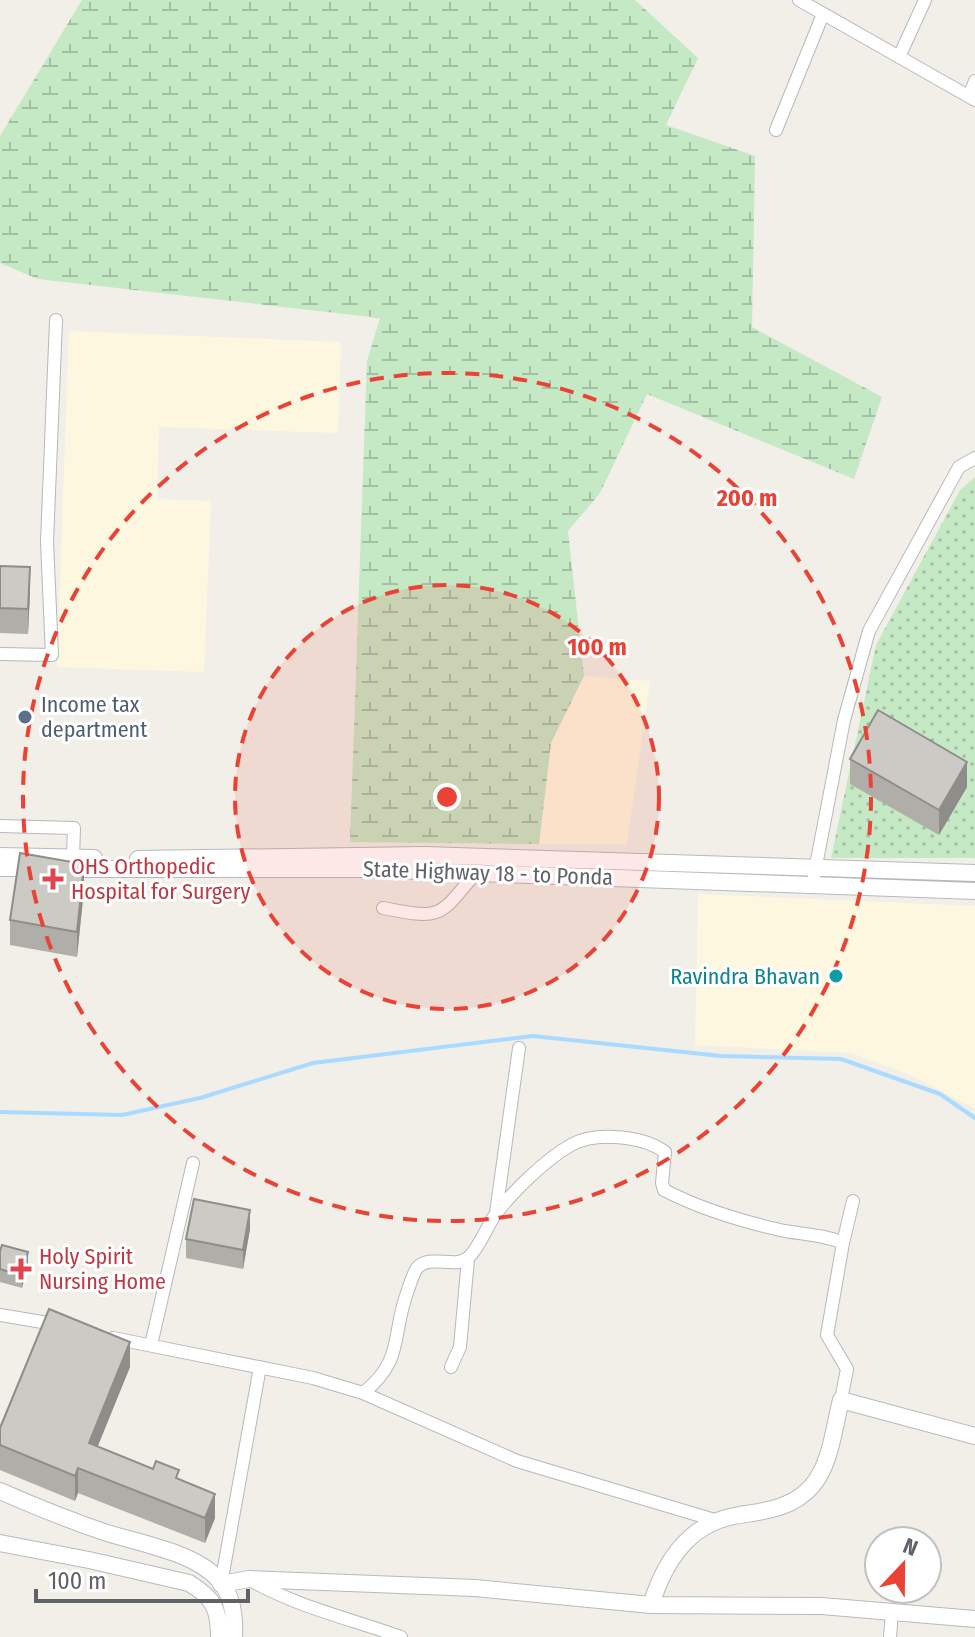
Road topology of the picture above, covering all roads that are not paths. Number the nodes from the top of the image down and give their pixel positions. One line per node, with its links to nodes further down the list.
1 (799, 0): 3 (street)
2 (925, 0): 4 (street)
3 (823, 14): 4 (street); 7 (street)
4 (899, 57): 6 (street)
5 (975, 81): 6 (street)
6 (972, 98)
7 (776, 130)
8 (56, 320): 10 (street)
9 (975, 458): 17 (street)
10 (0, 654)
11 (0, 826): 13 (street)
12 (0, 856): 13 (main road, State Highway 18 - to Ponda)
13 (73, 858): 17 (main road, State Highway 18 - to Ponda)
14 (0, 868): 15 (main road, State Highway 18 - to Ponda)
15 (477, 871): 17 (main road, State Highway 18 - to Ponda); 19 (street)
16 (975, 873): 17 (main road, State Highway 18 - to Ponda)
17 (814, 877): 18 (main road, State Highway 18 - to Ponda)
18 (975, 891)
19 (383, 908)
20 (519, 1048): 23 (street)
21 (193, 1163): 29 (street)
22 (853, 1201): 24 (street)
23 (496, 1213): 24 (street); 25 (street)
24 (843, 1243): 33 (street)
25 (468, 1259): 31 (street); 32 (street)
26 (0, 1315): 27 (street)
27 (69, 1327)
28 (94, 1333): 29 (street)
29 (151, 1345): 30 (street)
30 (260, 1367): 32 (street); 39 (street)
31 (451, 1367)
32 (363, 1393): 36 (street)
33 (841, 1400): 34 (main road); 36 (main road)
34 (975, 1436)
35 (1, 1492): 39 (main road)
36 (718, 1521): 40 (main road)
37 (0, 1543): 43 (main road)
38 (249, 1579): 39 (main road); 40 (main road); 45 (street)
39 (221, 1584): 44 (main road)
40 (651, 1605): 41 (main road)
41 (892, 1612): 42 (main road); 46 (street)
42 (975, 1619)
43 (219, 1637)
44 (234, 1637)
45 (401, 1637)
46 (890, 1637)

